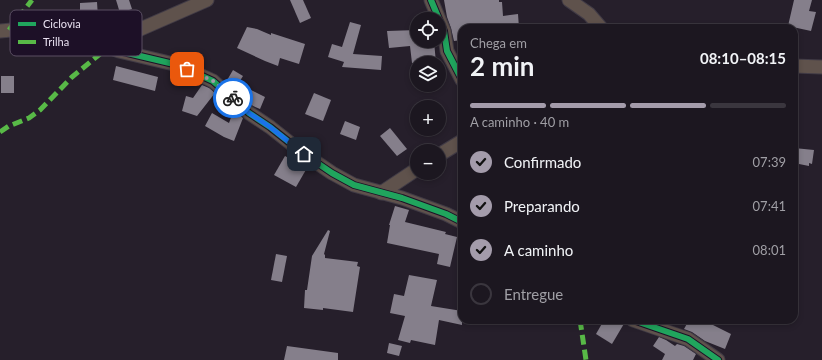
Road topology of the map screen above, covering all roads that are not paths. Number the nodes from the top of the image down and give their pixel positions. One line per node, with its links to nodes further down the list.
1 (207, 0): 5 (street)
2 (431, 0): 11 (street)
3 (569, 0): 4 (street)
4 (598, 24)
5 (142, 28)
6 (10, 30): 7 (street)
7 (0, 31)
8 (140, 56): 15 (street)
9 (798, 66): 10 (street)
10 (822, 67)
11 (458, 73)
12 (458, 143): 13 (street)
13 (446, 151)
14 (410, 174): 15 (street)
15 (381, 193): 16 (street)
16 (458, 220)
17 (645, 324): 18 (street)
18 (718, 360)

